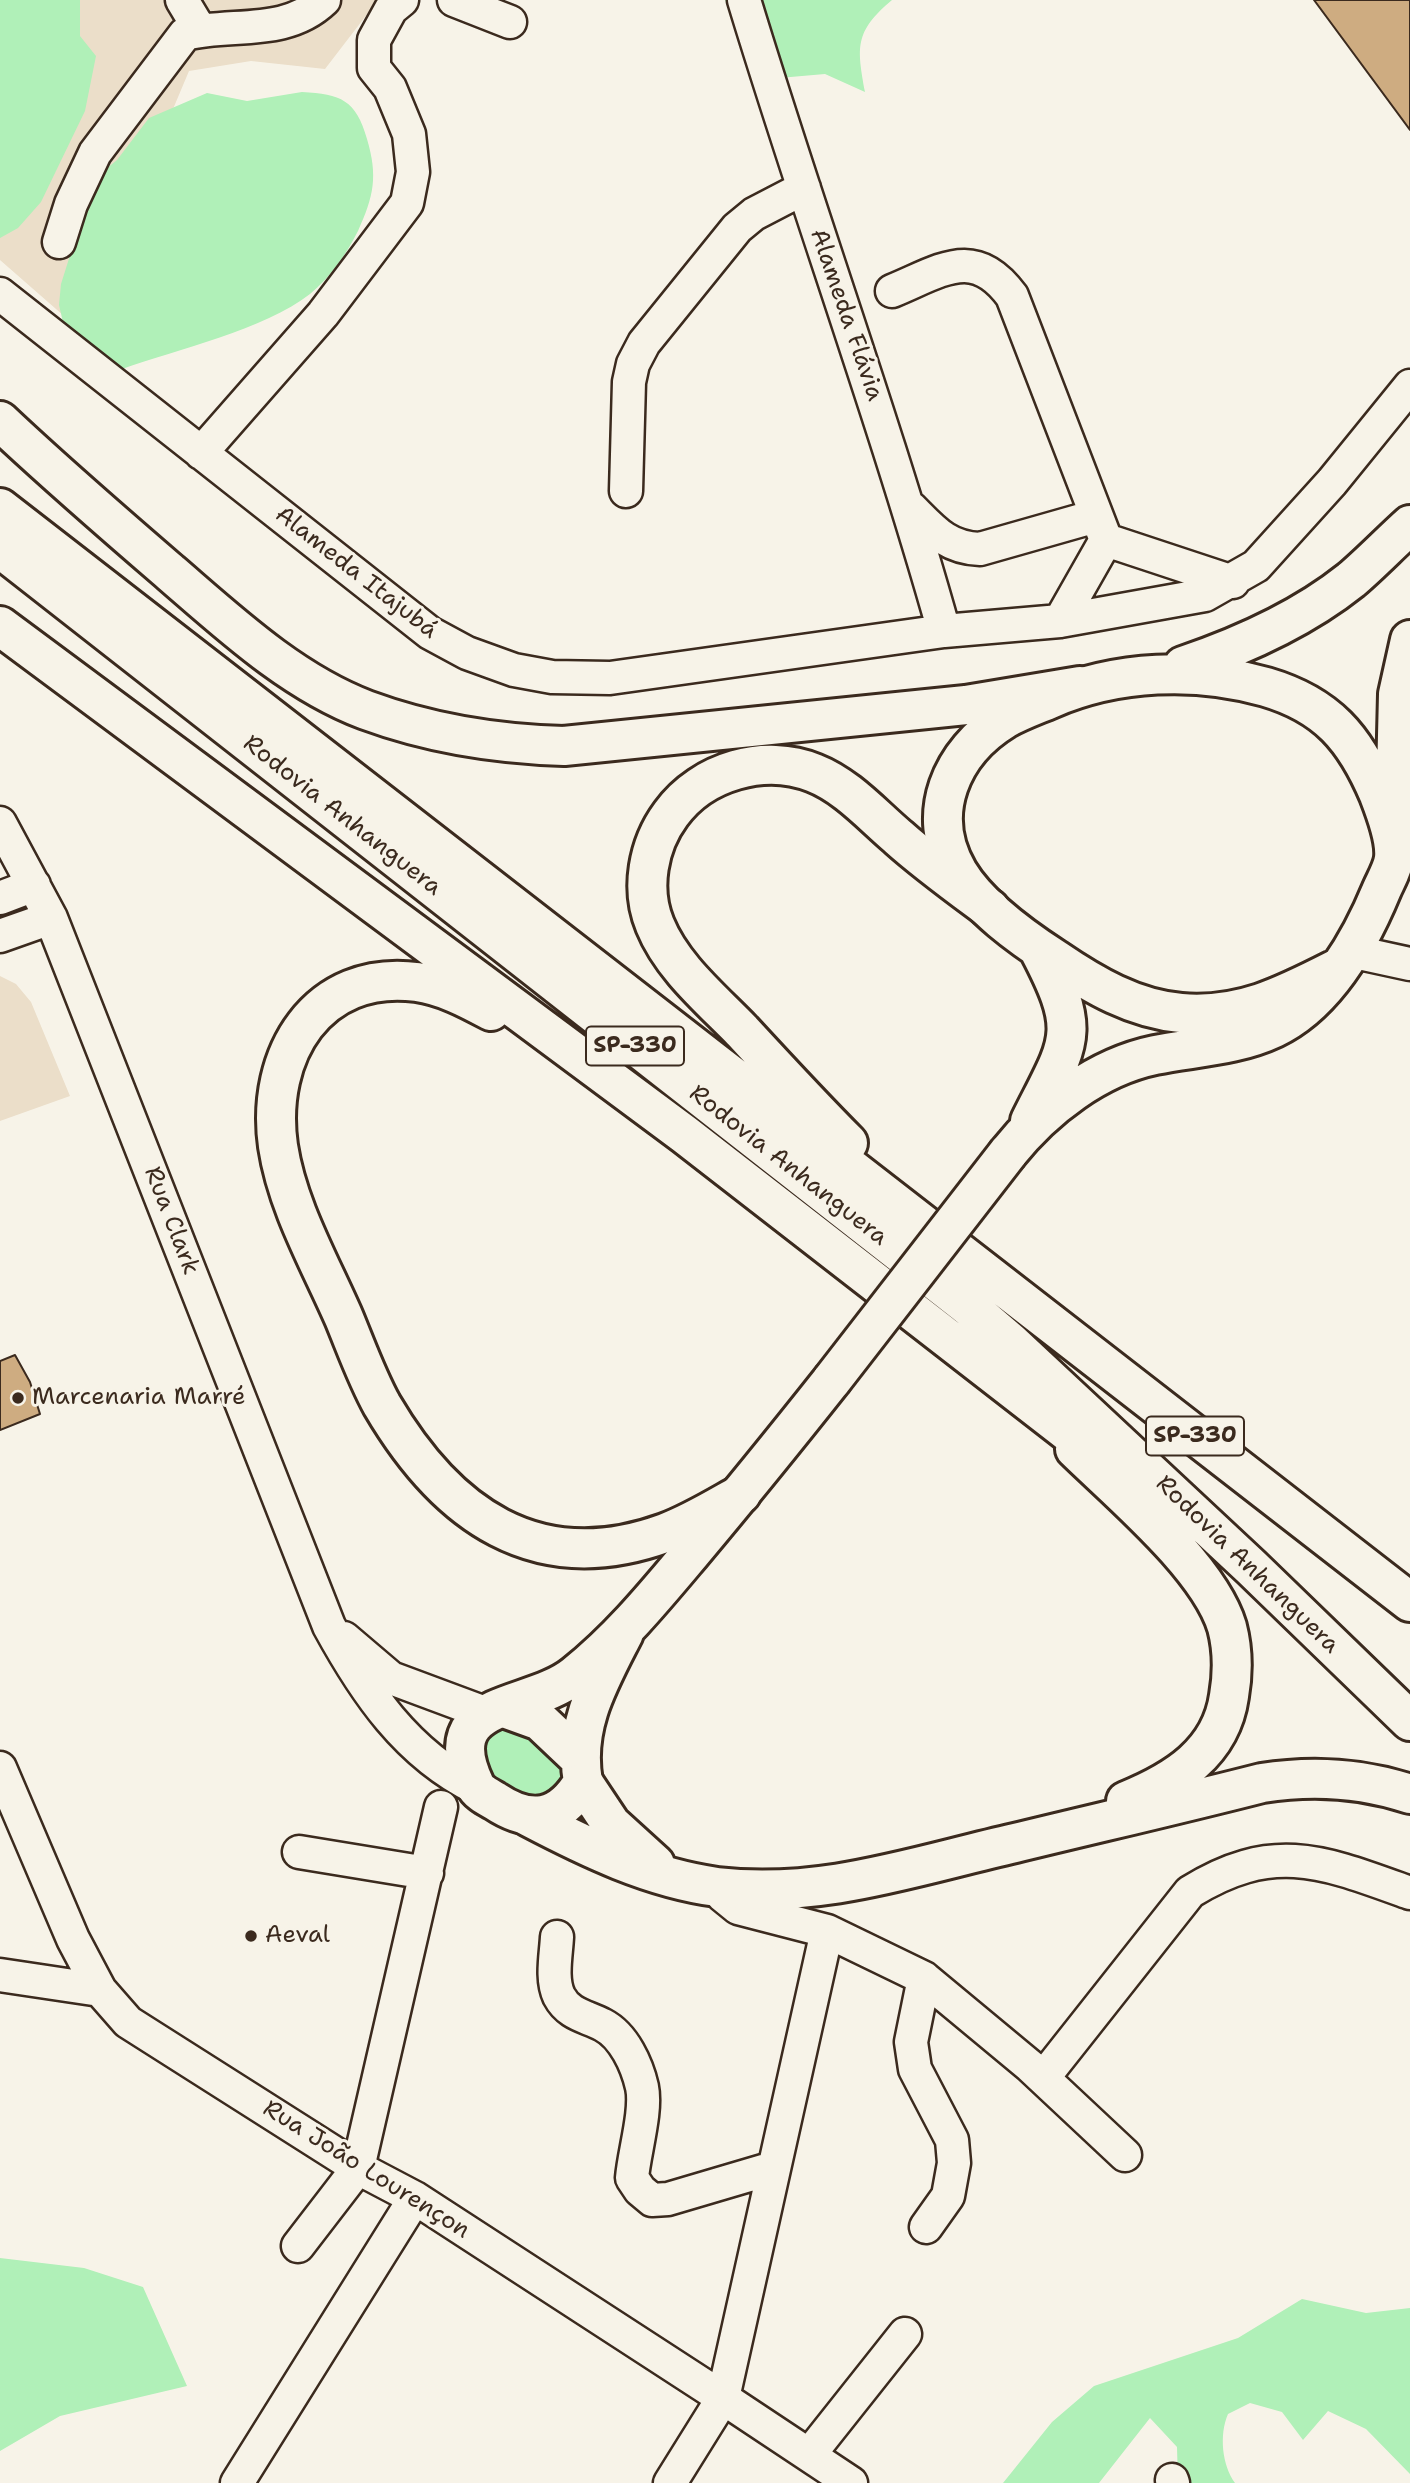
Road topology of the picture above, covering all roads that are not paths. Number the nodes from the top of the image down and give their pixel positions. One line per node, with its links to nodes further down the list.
1 (182, 0): 7 (street)
2 (324, 0): 7 (street)
3 (401, 0): 14 (street)
4 (454, 0): 6 (street)
5 (744, 0): 8 (street, Alameda Flávia)
6 (510, 22)
7 (200, 30): 9 (street)
8 (804, 188): 15 (street); 16 (street, Alameda Flávia)
9 (59, 242)
10 (892, 291): 19 (street)
11 (0, 294): 14 (street, Alameda Itajubá)
12 (1410, 386): 21 (street, Alameda Itajubá)
13 (0, 421): 27 (main road)
14 (201, 453): 24 (street, Alameda Itajubá)
15 (626, 491)
16 (909, 505): 19 (street); 24 (street, Alameda Flávia)
17 (0, 508): 40 (main road, Rodovia Anhanguera / SP-330)
18 (1410, 525): 26 (main road)
19 (1101, 528): 21 (street); 22 (street)
20 (0, 548): 43 (main road, Rodovia Anhanguera / SP-330)
21 (1233, 582): 22 (street, Alameda Itajubá)
22 (1060, 621): 24 (street, Alameda Itajubá)
23 (0, 626): 38 (main road)
24 (944, 631)
25 (1410, 640): 29 (main road)
26 (1161, 673): 27 (main road); 29 (main road)
27 (1080, 686): 32 (main road)
28 (0, 823): 30 (street, Rua Clark)
29 (1394, 858): 36 (main road)
30 (34, 885): 31 (street); 33 (street, Rua Clark)
31 (0, 898)
32 (990, 909): 35 (main road); 40 (main road)
33 (51, 918): 34 (street); 45 (street, Rua Clark)
34 (0, 936)
35 (1038, 948): 36 (main road); 39 (main road)
36 (1343, 960): 37 (street); 39 (main road)
37 (1410, 964)
38 (587, 1065): 41 (main road); 42 (main road)
39 (1016, 1142): 42 (main road, bridge)
40 (980, 1271): 44 (main road, Rodovia Anhanguera / SP-330)
41 (1007, 1385): 43 (main road); 55 (main road)
42 (741, 1494): 46 (main road)
43 (1251, 1567): 48 (main road, Rodovia Anhanguera / SP-330)
44 (1410, 1602)
45 (329, 1626): 47 (street, Rua Clark); 51 (street, Rua Clark)
46 (624, 1633): 47 (main road); 50 (main road)
47 (494, 1710): 50 (main road); 51 (main road)
48 (1410, 1721)
49 (0, 1768): 65 (street, Rua João Lourençon)
50 (580, 1770): 54 (main road); 58 (main road)
51 (476, 1788): 54 (main road)
52 (1410, 1794): 55 (main road)
53 (441, 1807): 57 (street)
54 (529, 1817): 58 (main road)
55 (1012, 1843): 59 (main road)
56 (299, 1852): 57 (street)
57 (427, 1873): 68 (street)
58 (673, 1878): 59 (main road)
59 (719, 1887): 61 (street)
60 (1410, 1893): 66 (street)
61 (827, 1931): 64 (street); 69 (street)
62 (557, 1937): 69 (street)
63 (0, 1975): 65 (street)
64 (924, 1978): 66 (street); 71 (street)
65 (100, 1990): 68 (street, Rua João Lourençon)
66 (1042, 2078): 67 (street)
67 (1125, 2155)
68 (358, 2168): 70 (street, Rua João Lourençon); 72 (street)
69 (773, 2168): 74 (street)
70 (415, 2199): 74 (street, Rua João Lourençon); 76 (street)
71 (926, 2227)
72 (298, 2246)
73 (905, 2334): 75 (street)
74 (723, 2398): 75 (street, Rua João Lourençon); 77 (street)
75 (808, 2455): 78 (street, Rua João Lourençon)
76 (237, 2483)
77 (670, 2483)
78 (851, 2483)

